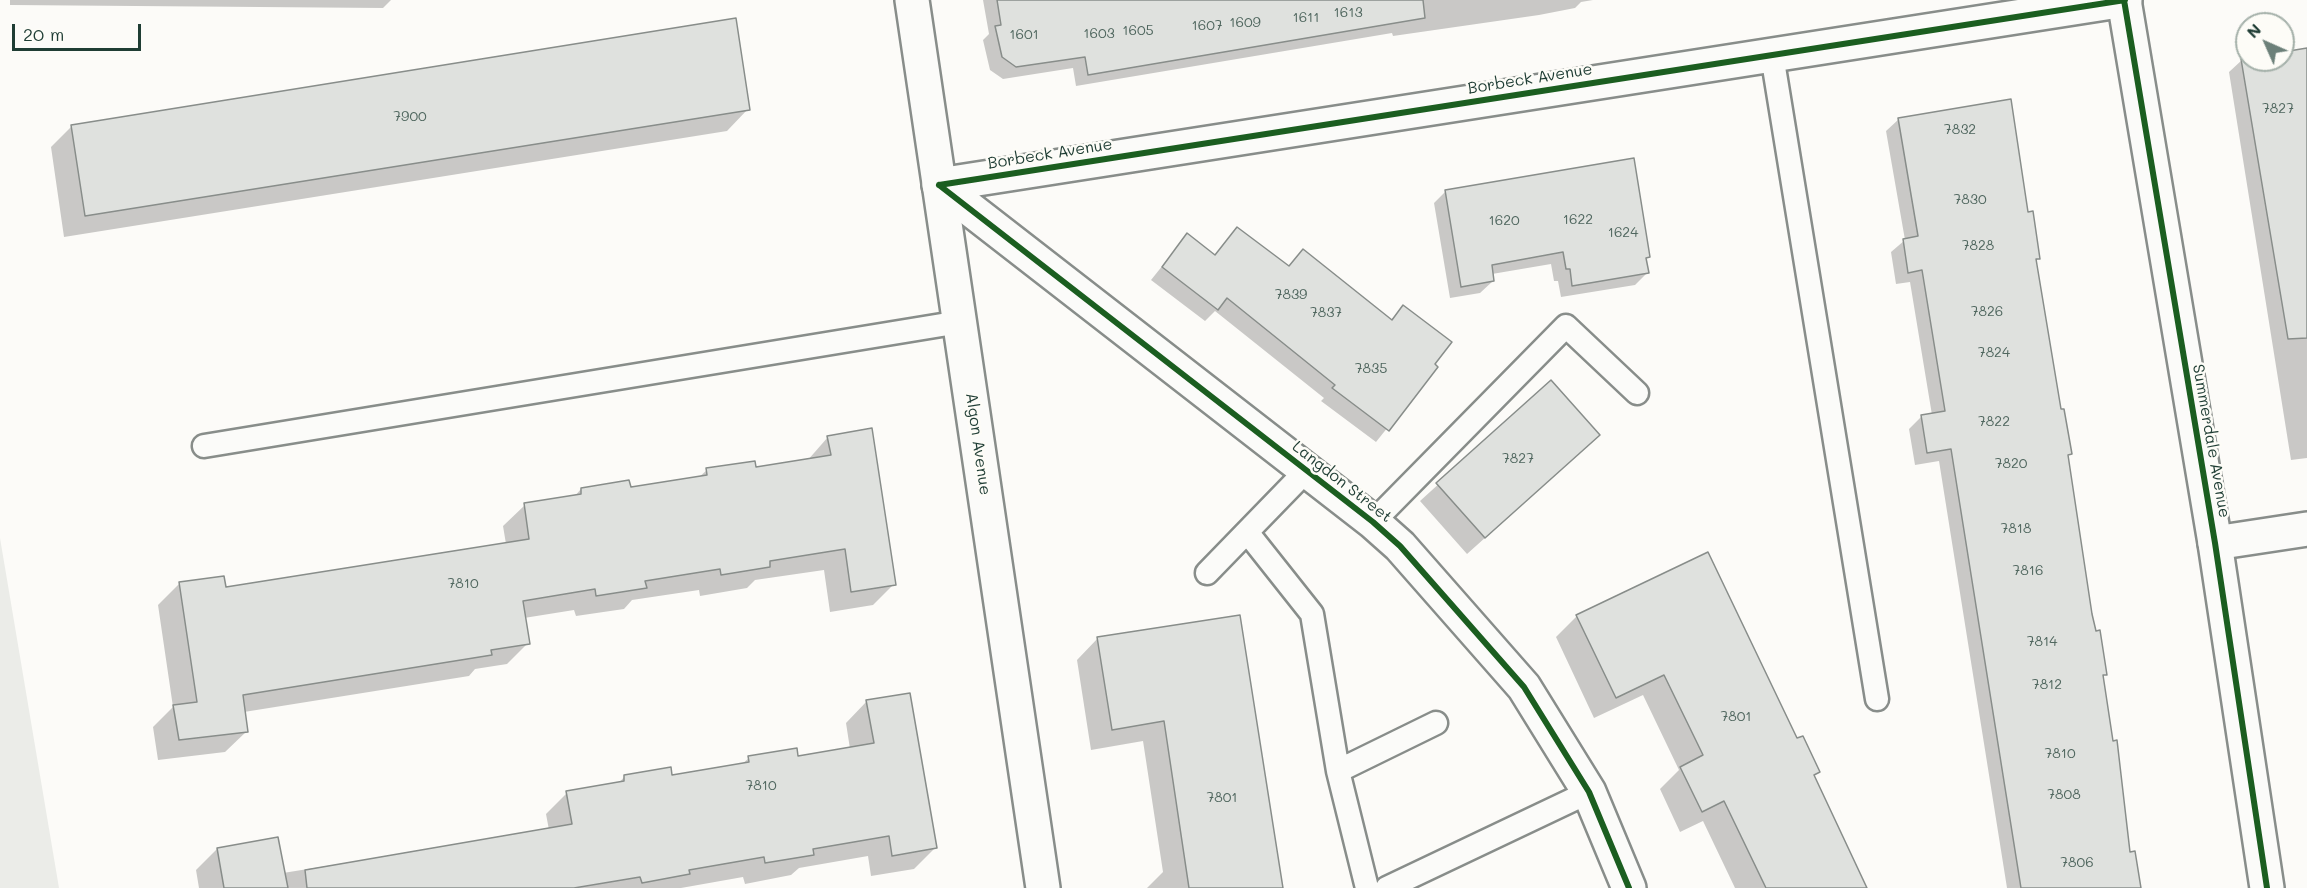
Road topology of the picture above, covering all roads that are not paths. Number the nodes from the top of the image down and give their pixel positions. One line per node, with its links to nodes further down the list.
1 (912, 0): 4 (street, Algon Avenue)
2 (2124, 0): 3 (street, Borbeck Avenue); 12 (street, Summerdale Avenue)
3 (1772, 55): 4 (street, Borbeck Avenue); 14 (lane)
4 (939, 185): 5 (street, Algon Avenue); 8 (street, Langdon Street)
5 (960, 322): 7 (lane); 18 (street, Algon Avenue)
6 (1637, 393): 9 (lane)
7 (204, 446)
8 (1305, 471): 9 (street, Langdon Street); 11 (lane)
9 (1374, 522): 17 (street, Langdon Street)
10 (2307, 529): 12 (street)
11 (1246, 532): 13 (lane); 16 (lane)
12 (2215, 543): 22 (street, Summerdale Avenue)
13 (1207, 573)
14 (1877, 699)
15 (1436, 723): 16 (lane)
16 (1338, 771): 19 (lane)
17 (1589, 792): 20 (lane); 21 (street, Langdon Street)
18 (1043, 888)
19 (1366, 888)
20 (1387, 888)
21 (1629, 888)
22 (2267, 888)

